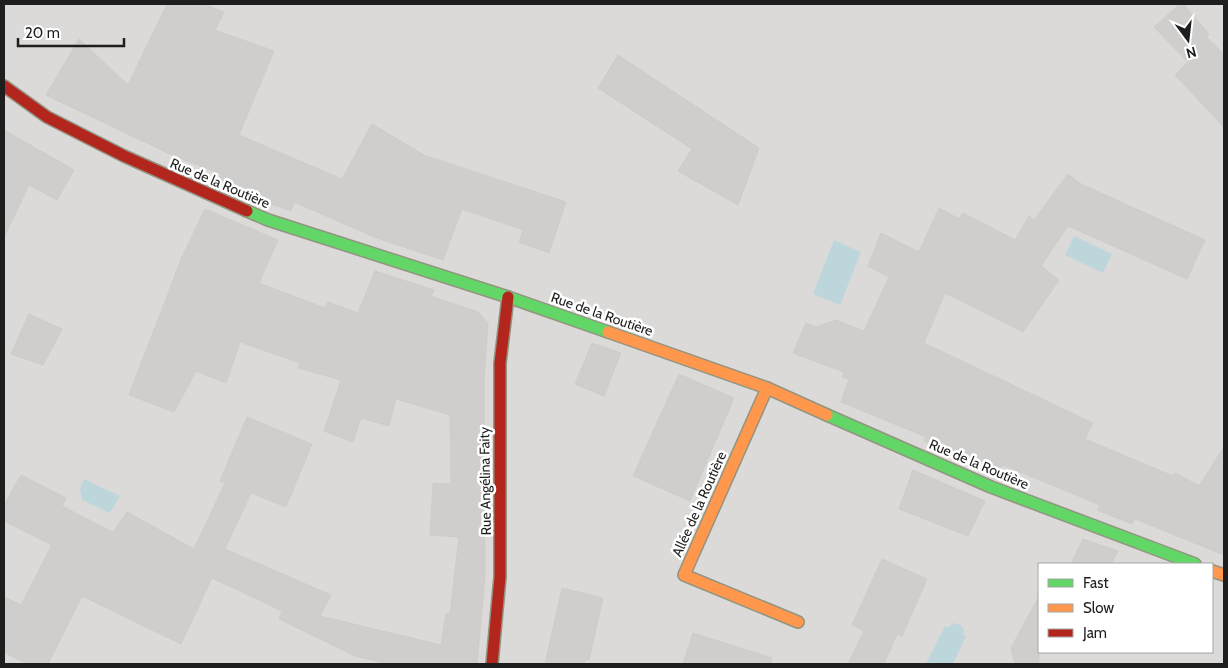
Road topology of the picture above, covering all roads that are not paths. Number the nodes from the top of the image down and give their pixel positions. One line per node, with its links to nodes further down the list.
1 (4, 86): 2 (street, Rue de la Routière)
2 (508, 297): 3 (street, Rue de la Routière); 6 (street, Rue Angélina Faity)
3 (767, 388): 4 (street, Rue de la Routière); 5 (street, Allée de la Routière)
4 (1192, 563)
5 (798, 622)
6 (492, 664)

